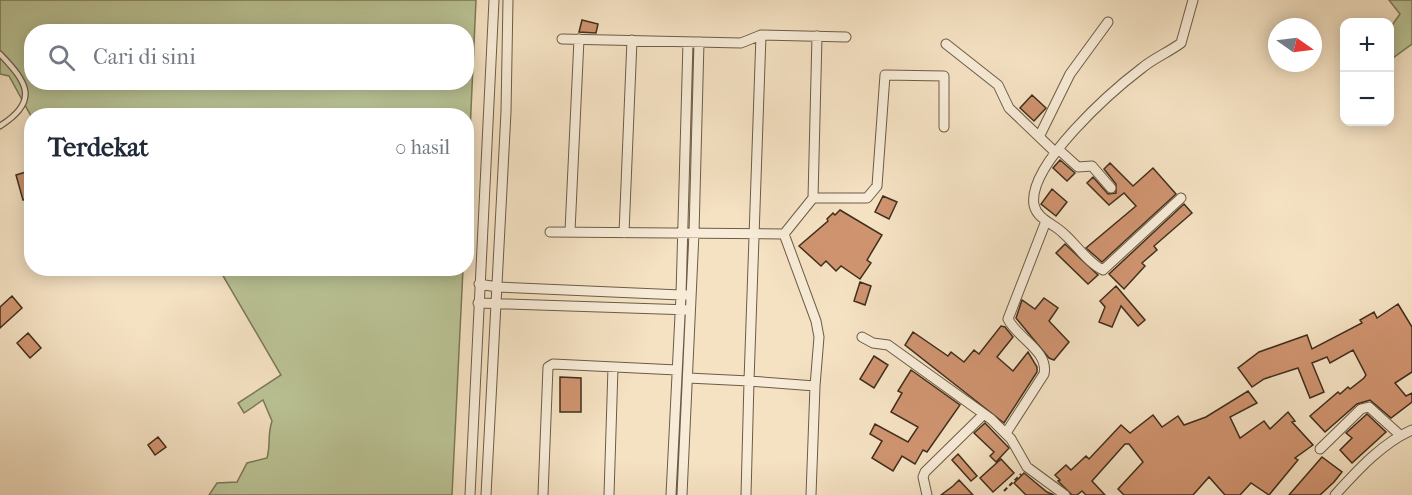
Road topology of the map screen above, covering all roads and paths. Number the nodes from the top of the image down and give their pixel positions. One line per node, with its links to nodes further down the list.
1 (494, 0): 32 (street)
2 (508, 0): 33 (street)
3 (1193, 0): 20 (street)
4 (1108, 22): 19 (street)
5 (760, 34): 6 (street); 12 (street); 31 (street)
6 (817, 36): 7 (street); 22 (street)
7 (846, 37)
8 (562, 39): 9 (street)
9 (579, 39): 10 (street); 25 (street)
10 (632, 40): 11 (street); 27 (street)
11 (688, 42): 12 (street); 29 (street)
12 (699, 42): 28 (street)
13 (946, 44): 19 (street)
14 (0, 54): 15 (lane)
15 (24, 86)
16 (25, 90): 17 (lane)
17 (0, 126)
18 (944, 127): 22 (street)
19 (1040, 135): 20 (street)
20 (1057, 151): 21 (street); 24 (street)
21 (1111, 188)
22 (813, 198): 30 (street)
23 (1181, 198): 24 (street)
24 (1046, 221): 47 (street)
25 (570, 231): 26 (street); 27 (street)
26 (550, 232)
27 (624, 233): 29 (street)
28 (694, 233): 29 (street); 31 (street); 35 (street)
29 (682, 234): 34 (street)
30 (784, 234): 31 (street); 44 (street)
31 (755, 235): 43 (street)
32 (479, 284): 33 (street); 36 (street)
33 (497, 287): 34 (street); 37 (street)
34 (681, 294): 35 (street); 38 (street)
35 (691, 296): 38 (street)
36 (478, 303): 37 (street); 52 (street)
37 (496, 304): 38 (street); 53 (street)
38 (685, 310): 41 (street); 42 (street)
39 (862, 337): 45 (street)
40 (613, 367): 41 (street); 54 (street); 55 (street)
41 (677, 370): 56 (street)
42 (688, 378): 43 (street); 57 (street)
43 (749, 381): 44 (street); 58 (street)
44 (815, 386): 59 (street)
45 (984, 414): 47 (street); 60 (street)
46 (1412, 430): 48 (street)
47 (1006, 433): 50 (street)
48 (1400, 435): 49 (street); 62 (street)
49 (1320, 449)
50 (1027, 467): 51 (path); 61 (street)
51 (1004, 491)
52 (470, 495)
53 (486, 495)
54 (543, 495)
55 (609, 495)
56 (671, 495)
57 (682, 495)
58 (746, 495)
59 (812, 495)
60 (927, 495)
61 (1065, 495)
62 (1335, 495)

